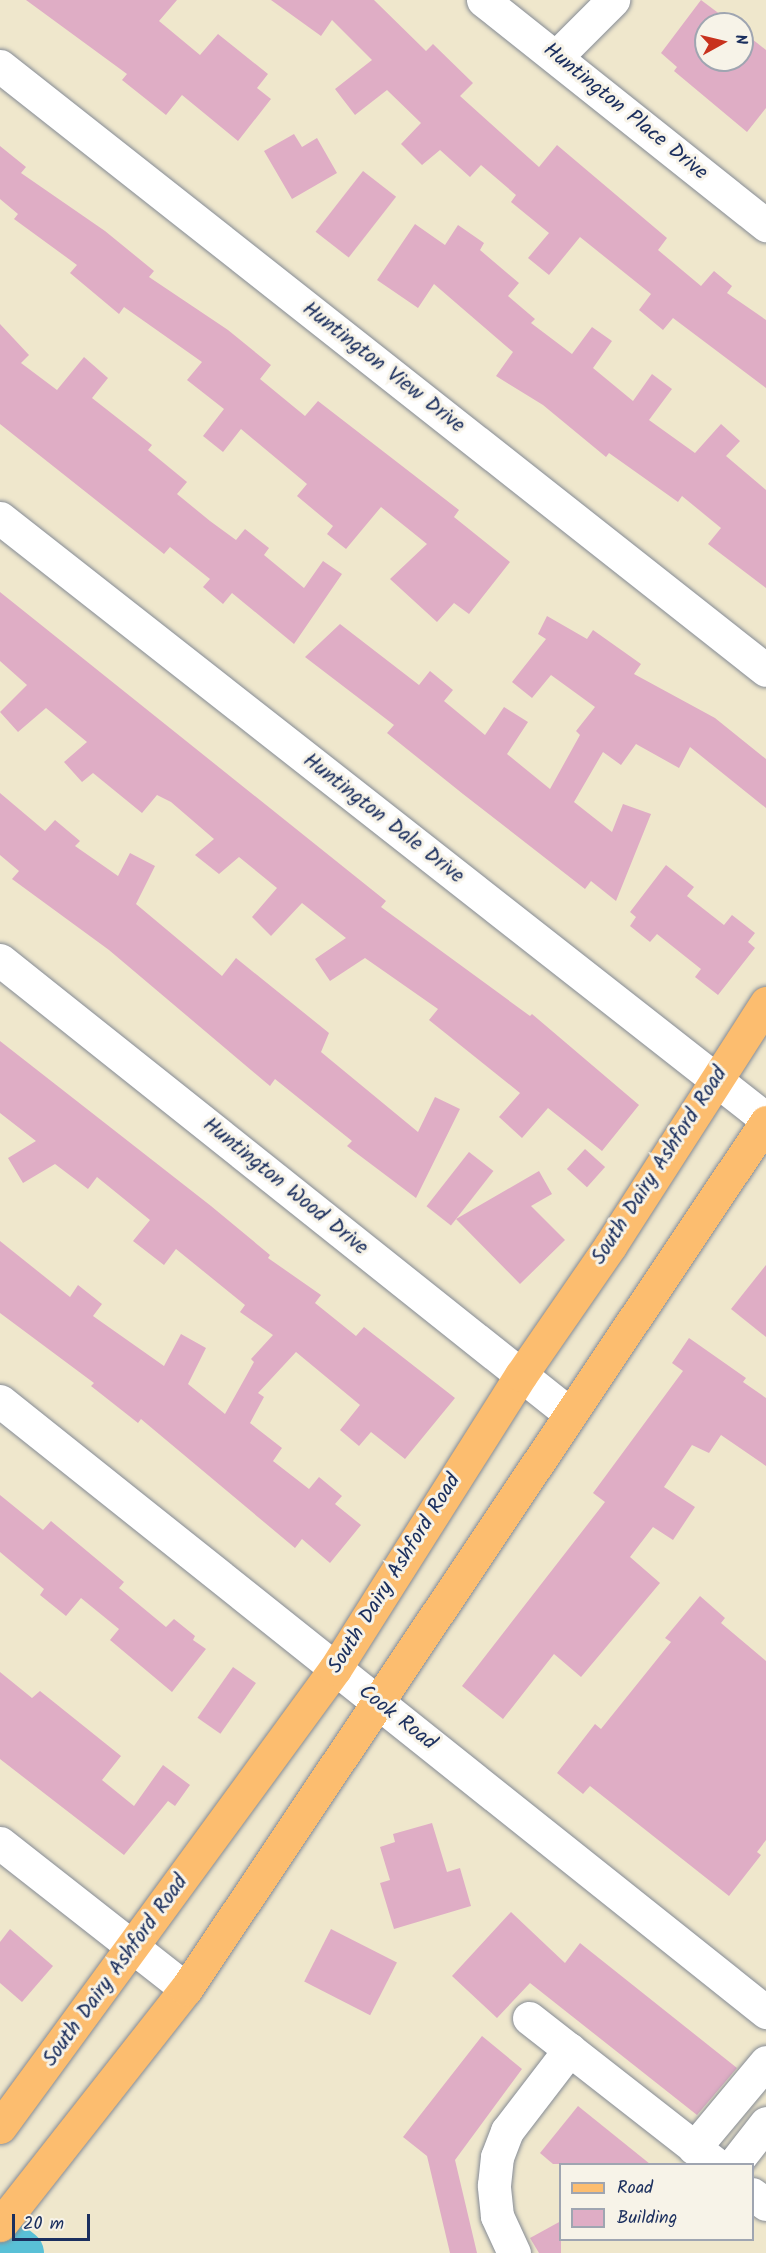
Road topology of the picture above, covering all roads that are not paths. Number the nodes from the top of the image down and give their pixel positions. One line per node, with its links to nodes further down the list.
1 (483, 0): 3 (street, Huntington Place Drive)
2 (613, 0): 3 (street)
3 (556, 57): 5 (street, Huntington Place Drive)
4 (0, 66): 7 (street, Huntington View Drive)
5 (766, 225)
6 (0, 518): 10 (street, Huntington Dale Drive)
7 (766, 670)
8 (0, 960): 12 (street, Huntington Wood Drive)
9 (766, 1003): 10 (main road, South Dairy Ashford Road)
10 (715, 1079): 11 (street, Huntington Dale Drive); 12 (main road, South Dairy Ashford Road)
11 (766, 1120): 14 (main road)
12 (521, 1375): 14 (street, Huntington Wood Drive); 15 (main road, South Dairy Ashford Road)
13 (0, 1401): 15 (street, Cook Road)
14 (570, 1414): 16 (main road)
15 (335, 1670): 16 (street, Cook Road); 18 (main road, South Dairy Ashford Road)
16 (380, 1705): 19 (main road); 20 (street, Cook Road)
17 (0, 1843): 18 (street)
18 (134, 1949): 19 (street); 25 (main road, South Dairy Ashford Road)
19 (186, 1989): 30 (main road)
20 (766, 2012)
21 (529, 2018): 22 (street)
22 (570, 2049): 26 (street); 31 (street)
23 (766, 2062): 26 (street)
24 (766, 2123): 27 (street)
25 (0, 2127)
26 (705, 2156)
27 (735, 2163)
28 (754, 2195): 29 (street)
29 (766, 2204)
30 (0, 2225)
31 (514, 2253)

